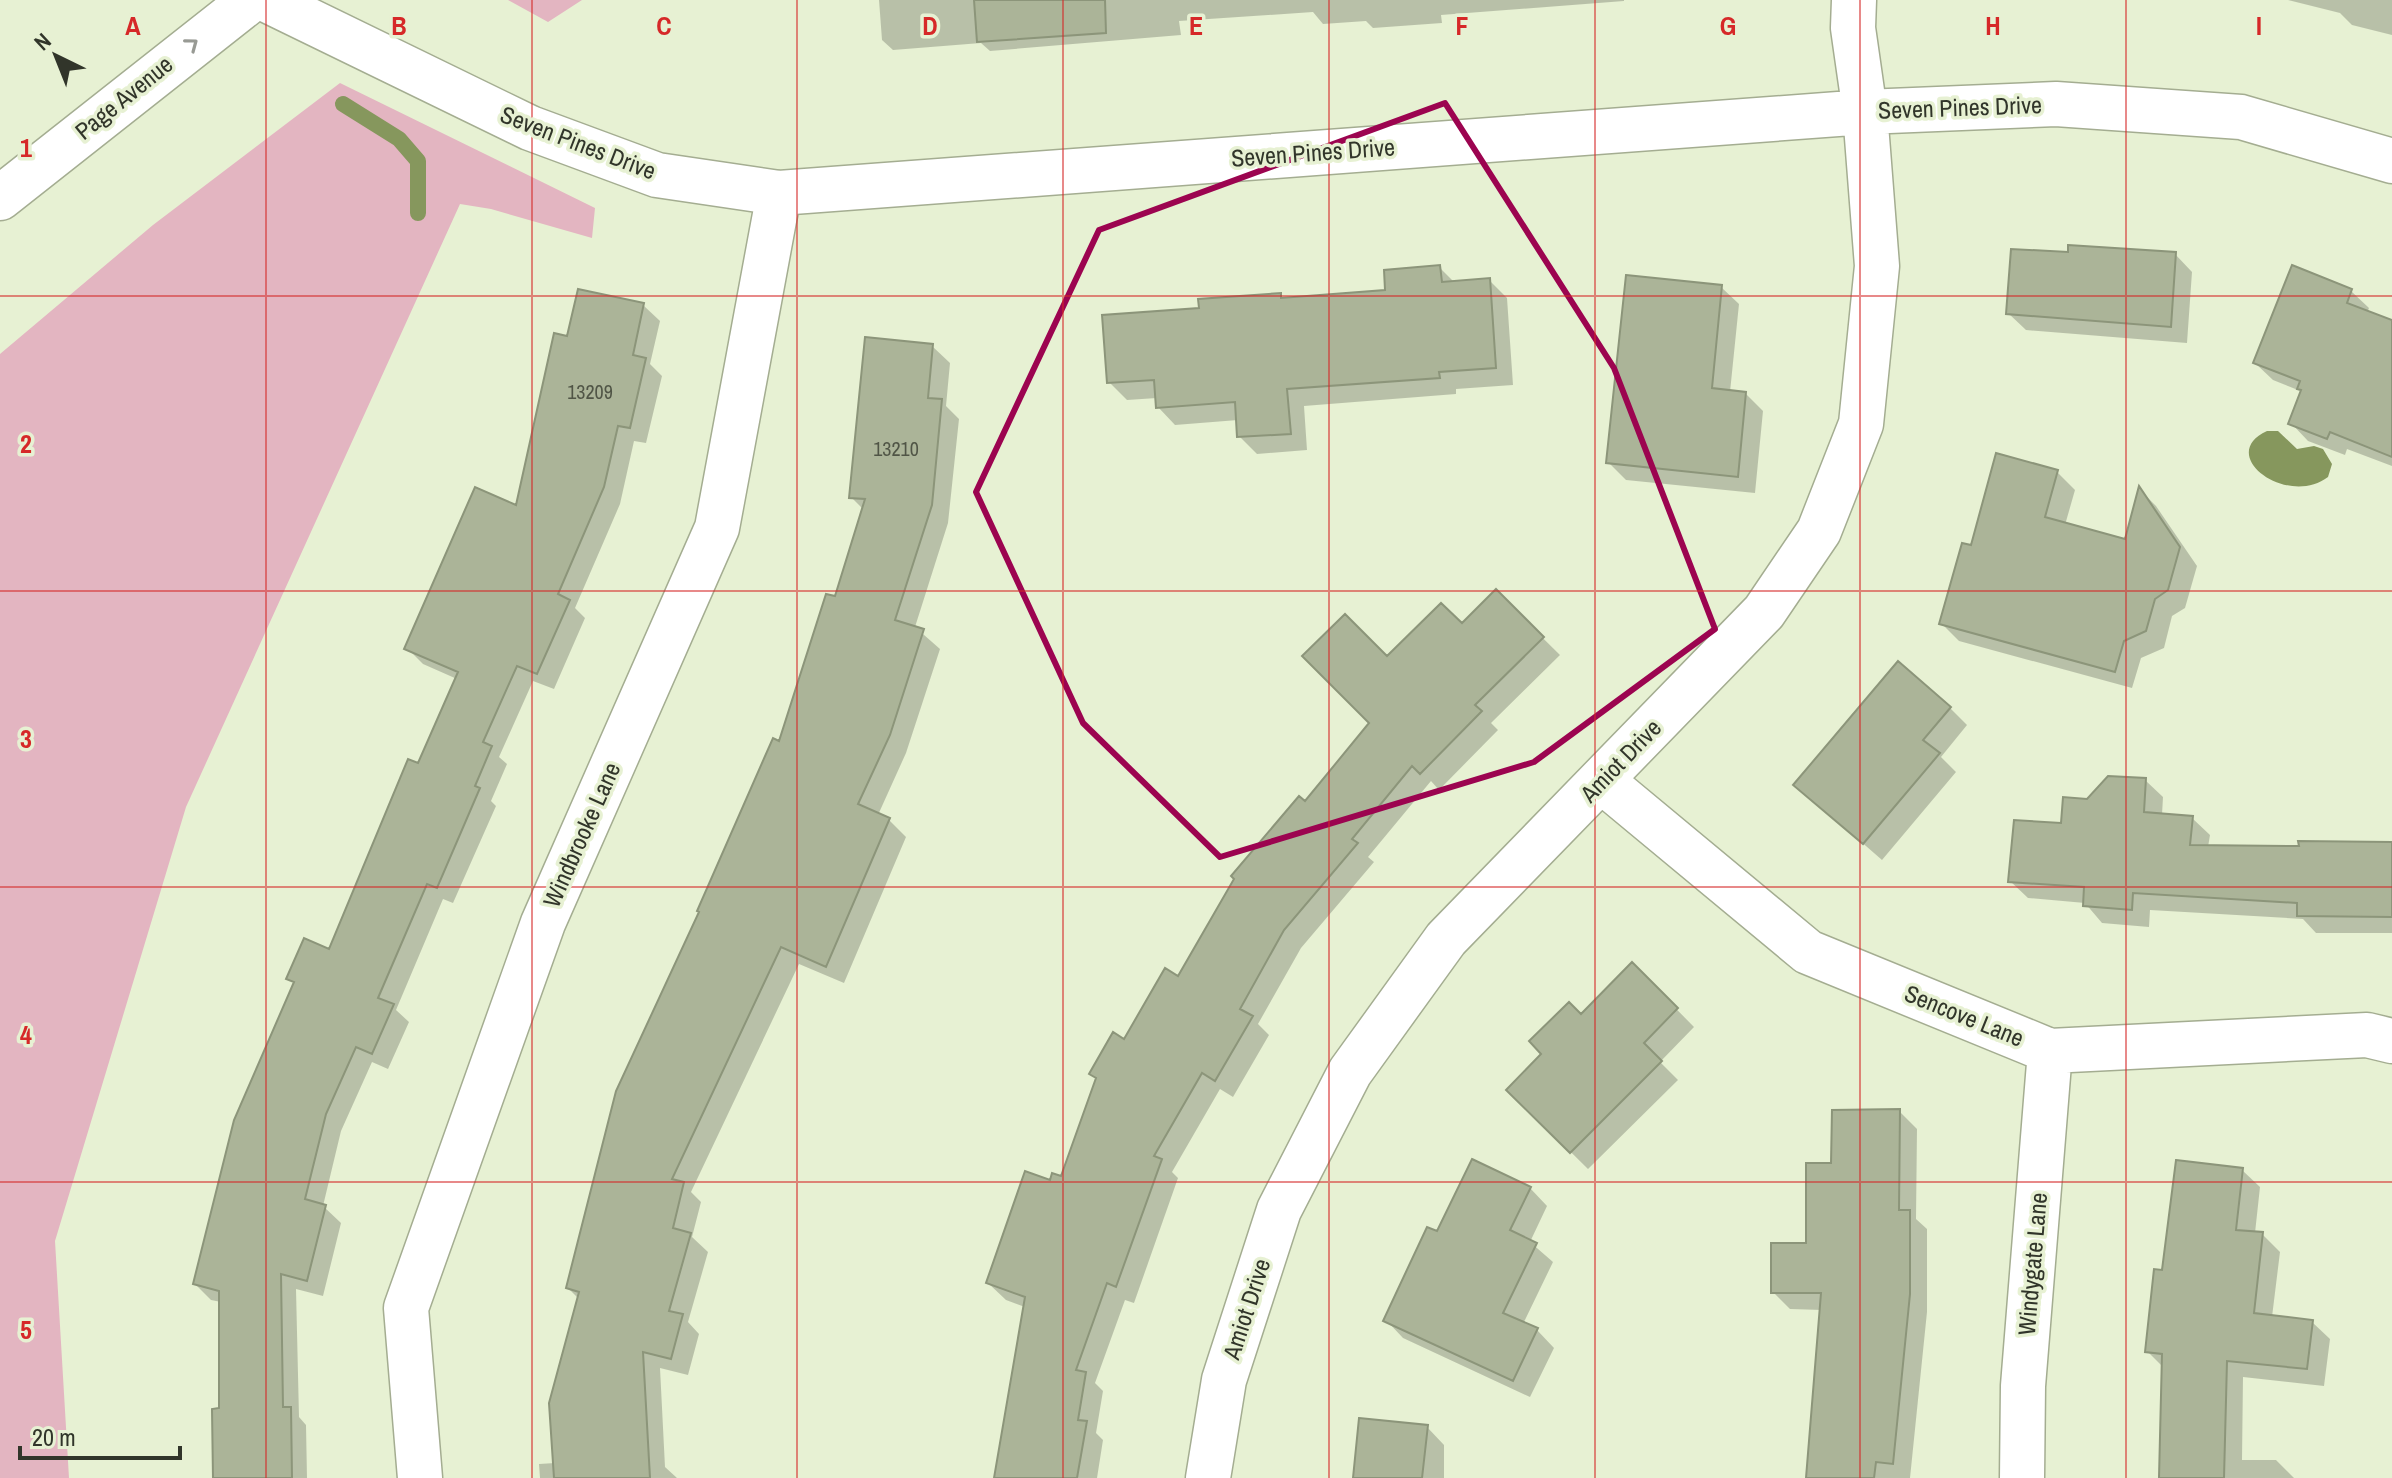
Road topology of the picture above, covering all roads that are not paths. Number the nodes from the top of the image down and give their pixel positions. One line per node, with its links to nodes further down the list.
1 (251, 0): 7 (main road, Page Avenue, one-way to 1)
2 (267, 0): 6 (main road, Seven Pines Drive)
3 (1854, 0): 4 (main road, Amiot Drive)
4 (1865, 112): 5 (main road, Seven Pines Drive); 6 (main road, Seven Pines Drive); 8 (main road, Amiot Drive)
5 (2392, 161)
6 (779, 193): 11 (main road, Windbrooke Lane)
7 (0, 198)
8 (1602, 781): 10 (main road, Sencove Lane); 12 (main road, Amiot Drive)
9 (2392, 1041): 10 (main road, Sencove Lane)
10 (2050, 1051): 13 (main road, Windygate Lane)
11 (420, 1478)
12 (1208, 1478)
13 (2022, 1478)

